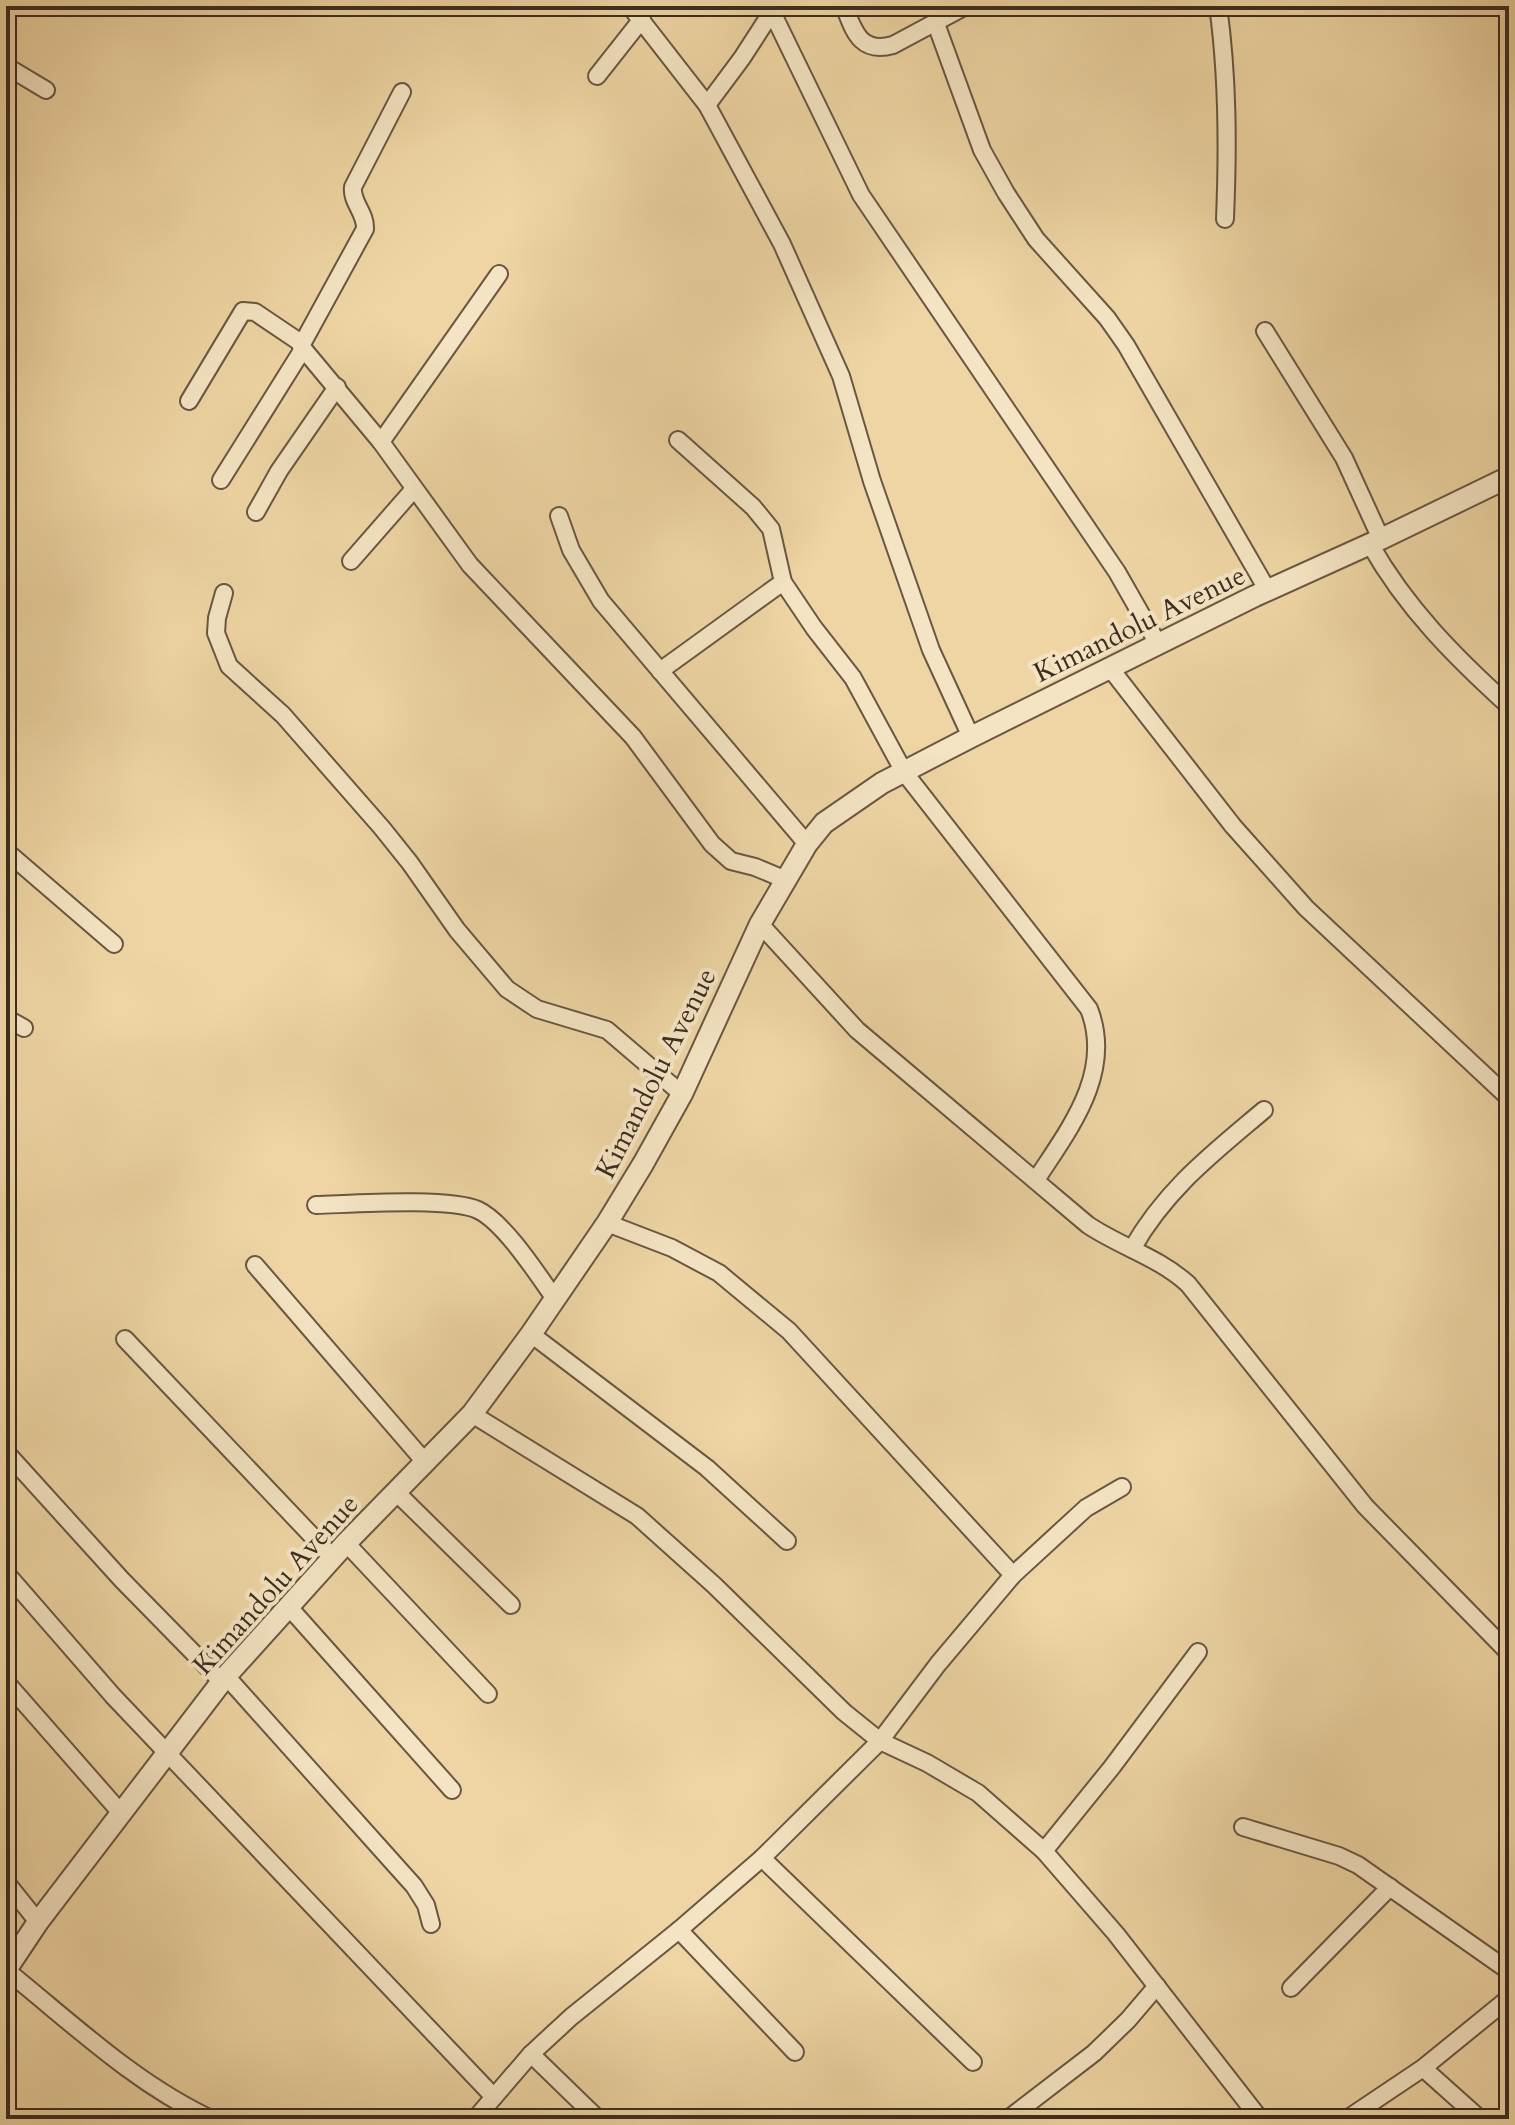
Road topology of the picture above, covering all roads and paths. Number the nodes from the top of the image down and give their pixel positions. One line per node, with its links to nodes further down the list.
1 (844, 6): 6 (street)
2 (966, 6): 6 (street)
3 (1218, 6): 12 (street)
4 (774, 9): 11 (street); 30 (street)
5 (636, 12): 8 (street); 11 (street)
6 (935, 21): 28 (street)
7 (6, 66): 9 (street)
8 (597, 76)
9 (46, 90)
10 (402, 92): 15 (street)
11 (707, 105): 34 (street)
12 (1225, 219)
13 (499, 274): 19 (street)
14 (1265, 331): 25 (street)
15 (302, 346): 16 (street); 17 (street); 21 (street)
16 (337, 387): 19 (street); 23 (street)
17 (189, 401)
18 (678, 440): 27 (street)
19 (381, 442): 22 (street)
20 (1509, 477): 25 (street, Kimandolu Avenue)
21 (221, 480)
22 (414, 489): 26 (street); 38 (street)
23 (256, 512)
24 (559, 516): 32 (street)
25 (1376, 542): 28 (street, Kimandolu Avenue); 33 (street)
26 (351, 561)
27 (783, 582): 32 (street); 35 (street)
28 (1268, 591): 30 (street, Kimandolu Avenue)
29 (224, 593): 43 (street)
30 (1158, 644): 31 (street, Kimandolu Avenue)
31 (1110, 668): 34 (street, Kimandolu Avenue); 44 (street)
32 (660, 671): 36 (street)
33 (1509, 706)
34 (971, 737): 35 (street, Kimandolu Avenue)
35 (904, 772): 36 (street, Kimandolu Avenue); 46 (street)
36 (807, 844): 38 (street, Kimandolu Avenue)
37 (6, 851): 40 (street)
38 (786, 880): 39 (street, Kimandolu Avenue)
39 (760, 924): 43 (street, Kimandolu Avenue); 46 (street)
40 (114, 944)
41 (6, 1018): 42 (street)
42 (24, 1028)
43 (682, 1094): 48 (street, Kimandolu Avenue)
44 (1509, 1098)
45 (1264, 1110): 49 (street)
46 (1036, 1180): 49 (street)
47 (316, 1205): 51 (street)
48 (607, 1223): 51 (street, Kimandolu Avenue); 62 (street)
49 (1132, 1249): 66 (street)
50 (255, 1265): 56 (street)
51 (555, 1299): 52 (street, Kimandolu Avenue)
52 (531, 1334): 54 (street, Kimandolu Avenue); 59 (street)
53 (125, 1339): 60 (street)
54 (472, 1414): 56 (street, Kimandolu Avenue); 70 (street)
55 (6, 1452): 67 (street)
56 (425, 1462): 58 (street, Kimandolu Avenue)
57 (1122, 1487): 62 (street)
58 (397, 1493): 60 (street, Kimandolu Avenue); 63 (street)
59 (787, 1541)
60 (340, 1551): 64 (street, Kimandolu Avenue); 69 (street)
61 (6, 1573): 71 (street)
62 (1013, 1575): 70 (street)
63 (511, 1605)
64 (288, 1606): 67 (street, Kimandolu Avenue); 72 (street)
65 (1198, 1652): 75 (street)
66 (1509, 1653)
67 (224, 1679): 71 (street, Kimandolu Avenue); 80 (street)
68 (6, 1682): 73 (street)
69 (488, 1694)
70 (880, 1741): 75 (street); 76 (street)
71 (167, 1751): 73 (street, Kimandolu Avenue); 91 (street)
72 (452, 1790)
73 (121, 1813): 79 (street, Kimandolu Avenue)
74 (1243, 1827): 78 (street)
75 (1044, 1851): 84 (street)
76 (762, 1858): 81 (street); 89 (street)
77 (6, 1882): 79 (street)
78 (1390, 1887): 83 (street); 85 (street)
79 (38, 1922): 82 (street, Kimandolu Avenue)
80 (431, 1924)
81 (679, 1930): 87 (street); 88 (street)
82 (6, 1970): 92 (street)
83 (1509, 1971)
84 (1157, 1986): 95 (street); 96 (street)
85 (1291, 1988)
86 (1509, 1998): 90 (street)
87 (795, 2052)
88 (531, 2054): 91 (street); 94 (street)
89 (973, 2062)
90 (1423, 2068): 97 (street); 98 (street)
91 (494, 2097): 93 (street)
92 (211, 2119)
93 (475, 2119)
94 (598, 2119)
95 (1008, 2119)
96 (1260, 2119)
97 (1347, 2119)
98 (1480, 2119)

